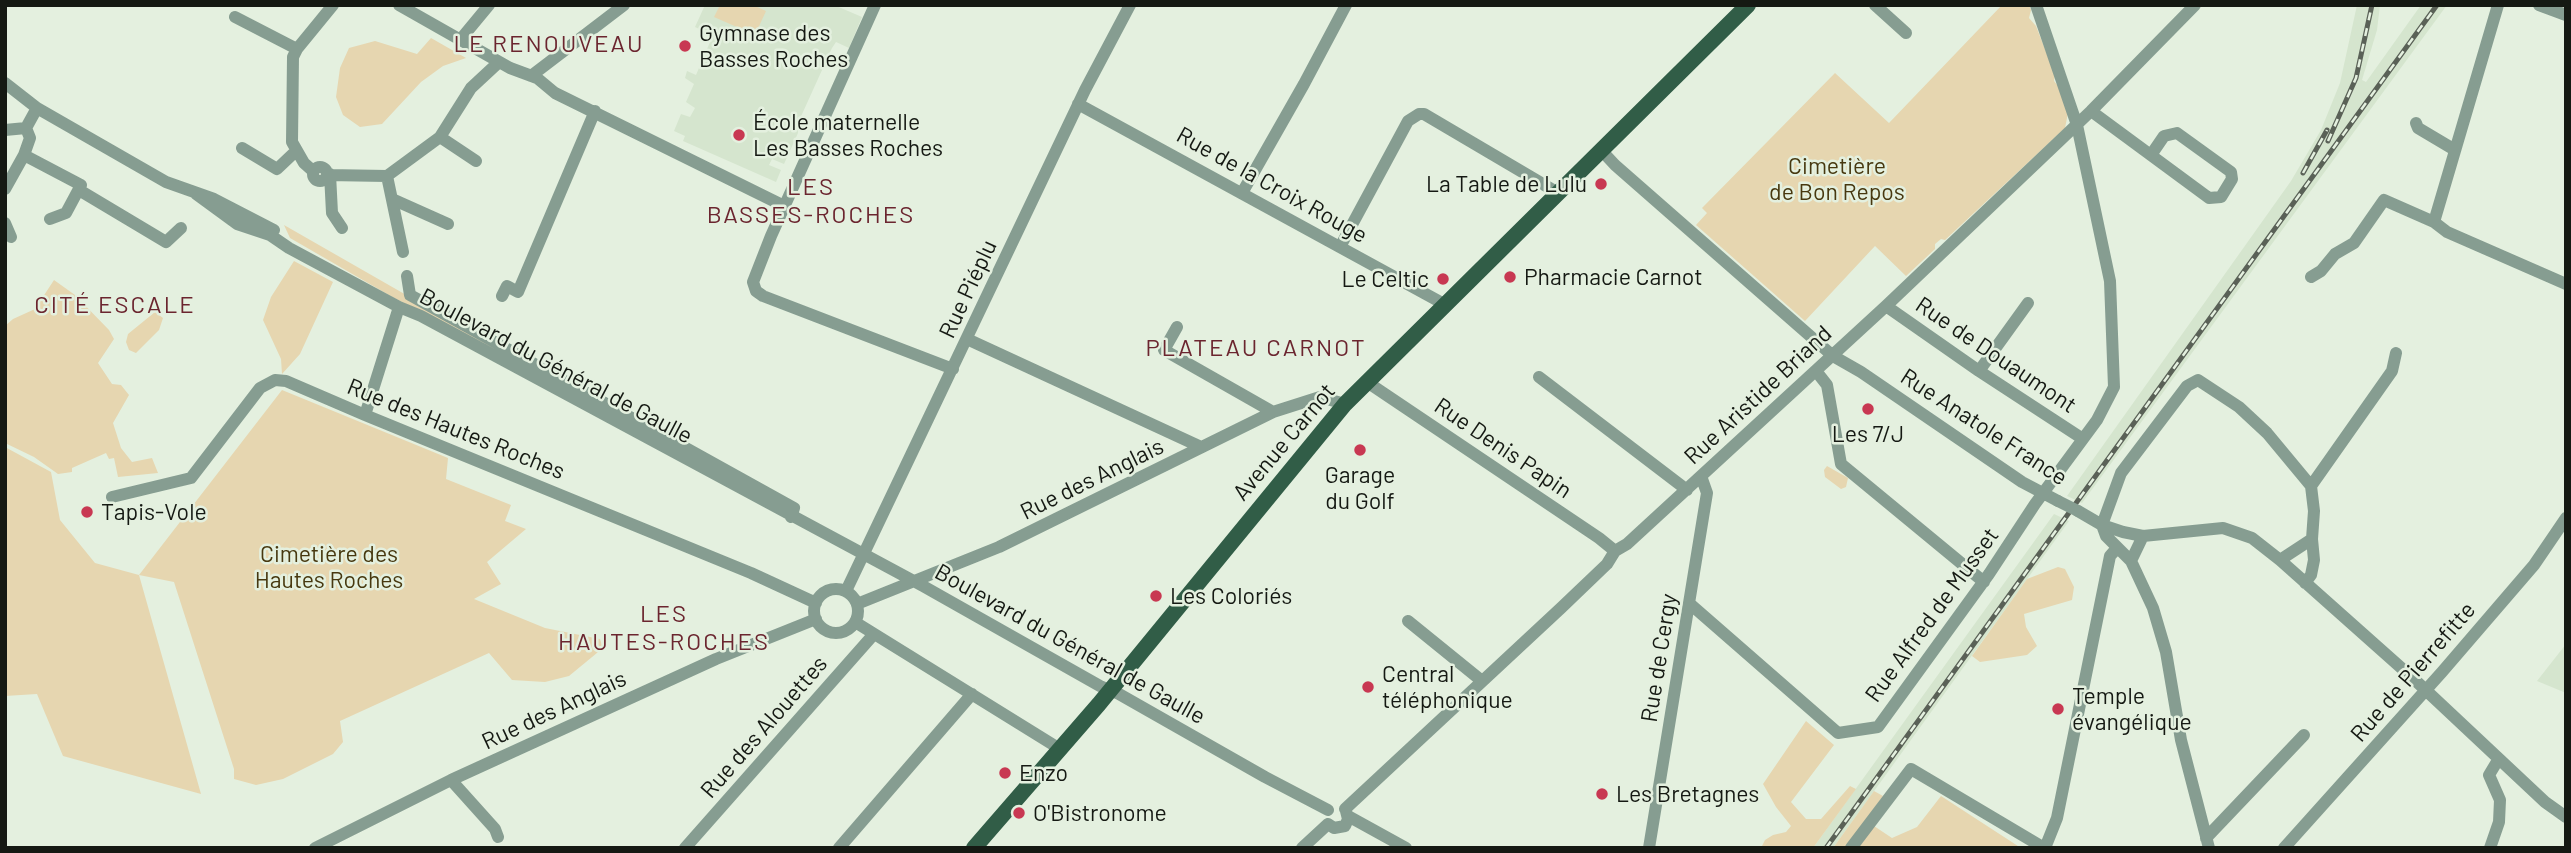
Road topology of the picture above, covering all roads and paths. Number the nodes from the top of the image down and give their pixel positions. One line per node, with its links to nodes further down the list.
1 (333, 5): 18 (street)
2 (399, 5): 17 (street)
3 (489, 5): 17 (street)
4 (624, 5): 20 (street)
5 (875, 5): 45 (street)
6 (1129, 5): 22 (street, Rue Piéplu)
7 (1346, 5): 42 (street)
8 (1748, 5): 33 (main road, Avenue Carnot)
9 (1875, 5): 16 (street)
10 (2036, 5): 27 (street, Rue Alfred de Musset)
11 (2195, 5): 25 (street, Rue Aristide Briand)
12 (2498, 5): 34 (street)
13 (2539, 5): 14 (street)
14 (2566, 15)
15 (235, 17): 18 (street)
16 (1906, 33)
17 (460, 40): 19 (street)
18 (297, 49): 32 (street)
19 (499, 62): 20 (street); 30 (street)
20 (531, 76): 24 (street)
21 (5, 83): 23 (street, Boulevard du Général de Gaulle)
22 (1078, 104): 42 (street, Rue de la Croix Rouge); 64 (street, Rue Piéplu)
23 (37, 108): 28 (street); 62 (street, Boulevard du Général de Gaulle)
24 (595, 111): 45 (street); 58 (street)
25 (2091, 111): 27 (street, Rue Aristide Briand); 36 (street)
26 (2416, 122): 34 (street)
27 (2077, 125): 61 (street, Rue Aristide Briand); 75 (street, Rue Alfred de Musset)
28 (26, 128): 29 (street); 35 (street)
29 (5, 130)
30 (440, 137): 37 (street); 39 (street)
31 (242, 148): 32 (street)
32 (296, 150): 38 (street)
33 (1602, 150): 43 (main road, Avenue Carnot); 66 (street, Rue Anatole France)
34 (2455, 150): 47 (street)
35 (24, 155): 40 (street); 41 (street)
36 (2151, 155): 36 (street)
37 (476, 161)
38 (328, 174): 39 (street); 51 (street)
39 (387, 176): 44 (street)
40 (5, 189)
41 (79, 190): 46 (street); 50 (street)
42 (1242, 193): 53 (street, Rue de la Croix Rouge)
43 (1558, 193): 53 (street); 60 (main road, Avenue Carnot)
44 (392, 199): 49 (street); 54 (street)
45 (784, 206): 67 (street)
46 (50, 219)
47 (2434, 222): 56 (street); 57 (street)
48 (5, 223): 52 (street)
49 (448, 224)
50 (181, 228)
51 (342, 228)
52 (10, 237)
53 (1340, 247): 60 (street, Rue de la Croix Rouge)
54 (403, 252)
55 (407, 276): 82 (street, Boulevard du Général de Gaulle)
56 (2311, 277)
57 (2566, 284)
58 (502, 296)
59 (2028, 303): 69 (street)
60 (1444, 304): 71 (main road, Avenue Carnot)
61 (1886, 306): 66 (street, Rue Aristide Briand); 69 (street, Rue de Douaumont)
62 (399, 307): 74 (street); 82 (street, Boulevard du Général de Gaulle)
63 (1177, 327): 73 (street)
64 (967, 339): 67 (street, Rue Piéplu); 76 (street)
65 (2396, 353): 78 (street)
66 (1833, 356): 68 (street, Rue Aristide Briand); 80 (street, Rue Anatole France)
67 (953, 369): 89 (street, Rue Piéplu)
68 (1816, 370): 77 (street, Rue Aristide Briand); 93 (street)
69 (1979, 371): 75 (street, Rue de Douaumont)
70 (1539, 377): 79 (street)
71 (1367, 382): 72 (main road, Avenue Carnot); 88 (street, Rue Denis Papin)
72 (1345, 404): 73 (street, Rue des Anglais); 105 (main road, Avenue Carnot)
73 (1273, 412): 76 (street, Rue des Anglais)
74 (365, 415): 81 (street, Rue des Hautes Roches); 96 (street, Rue des Hautes Roches)
75 (2083, 439): 80 (street, Rue Alfred de Musset)
76 (1201, 447): 92 (street, Rue des Anglais)
77 (1701, 477): 79 (street, Rue Aristide Briand); 97 (street, Rue de Cergy)
78 (2311, 486): 84 (street); 86 (street)
79 (1687, 490): 88 (street, Rue Aristide Briand)
80 (2043, 493): 84 (street, Rue Anatole France, bridge); 93 (street, Rue Alfred de Musset)
81 (112, 497)
82 (791, 517): 89 (street, Boulevard du Général de Gaulle)
83 (2566, 518): 104 (street, Rue de Pierrefitte)
84 (2102, 525): 85 (street, Rue Anatole France); 87 (street)
85 (2143, 536): 90 (street, Rue Anatole France); 91 (street)
86 (2312, 539): 90 (street); 94 (street)
87 (2117, 548): 91 (street); 125 (street)
88 (1615, 551): 103 (street, Rue Aristide Briand)
89 (864, 555): 92 (street, Boulevard du Général de Gaulle); 95 (street, Rue Piéplu)
90 (2280, 560): 94 (street, Rue Anatole France)
91 (2131, 561): 116 (street)
92 (914, 581): 98 (street, Rue des Anglais); 105 (street, Boulevard du Général de Gaulle)
93 (1983, 582): 97 (street, Rue Alfred de Musset)
94 (2305, 583): 104 (street, Rue Anatole France)
95 (846, 591): 96 (street); 98 (street)
96 (816, 603): 99 (street)
97 (1689, 603): 123 (street, Rue de Cergy)
98 (857, 604): 101 (street)
99 (816, 619): 101 (street); 110 (street, Rue des Anglais)
100 (1408, 621): 103 (street)
101 (855, 622): 102 (street)
102 (874, 634): 106 (street); 118 (street, Rue des Alouettes)
103 (1482, 681): 112 (street, Rue Aristide Briand)
104 (2426, 690): 109 (street, Rue Anatole France); 126 (street, Rue de Pierrefitte)
105 (1109, 691): 108 (main road, Avenue Carnot); 111 (street, Boulevard du Général de Gaulle)
106 (972, 694): 108 (street); 119 (street)
107 (2304, 735): 116 (street)
108 (1060, 749): 120 (main road, Avenue Carnot)
109 (2498, 760): 113 (street, Rue Anatole France); 127 (street)
110 (451, 780): 115 (street); 117 (street, Rue des Anglais)
111 (1328, 810): 112 (street); 114 (street)
112 (1346, 812): 114 (street); 122 (street)
113 (2566, 817)
114 (1328, 824): 121 (street)
115 (498, 838)
116 (2207, 843)
117 (314, 848)
118 (685, 848)
119 (839, 848)
120 (974, 848)
121 (1302, 848)
122 (1406, 848)
123 (1649, 848)
124 (1851, 848): 125 (street)
125 (2044, 848)
126 (2284, 848)
127 (2490, 848)

